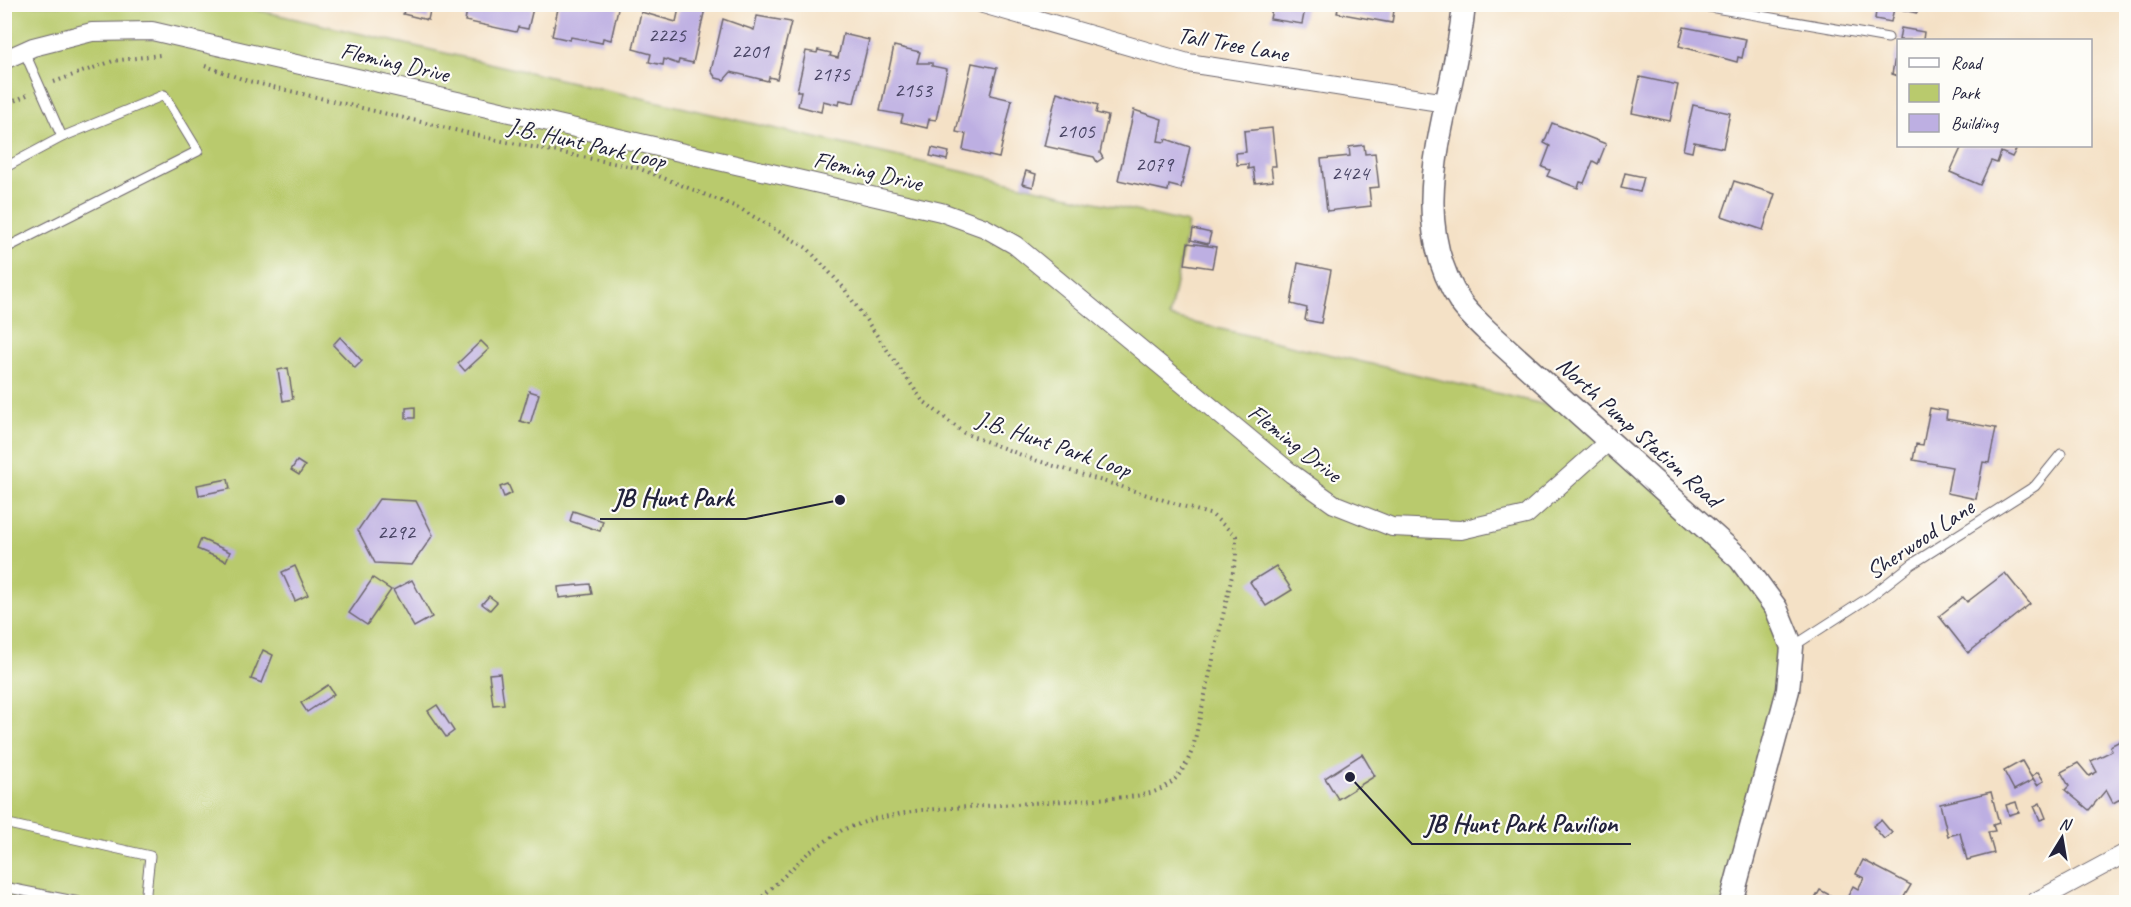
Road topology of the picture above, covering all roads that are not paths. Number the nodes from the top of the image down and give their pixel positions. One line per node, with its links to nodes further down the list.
1 (982, 4): 7 (street, Tall Tree Lane)
2 (1464, 4): 7 (street, North Pump Station Road)
3 (1692, 4): 4 (lane)
4 (1888, 38)
5 (24, 51): 6 (street, Fleming Drive); 8 (lane); 11 (street, Fleming Drive)
6 (4, 60)
7 (1446, 104): 11 (street, North Pump Station Road)
8 (62, 137): 9 (lane); 10 (lane)
9 (4, 168)
10 (4, 249)
11 (1609, 441): 13 (street, North Pump Station Road)
12 (2061, 454): 13 (lane, Sherwood Lane)
13 (1791, 647): 19 (street, North Pump Station Road)
14 (4, 824): 18 (lane)
15 (2127, 853): 20 (street)
16 (4, 887): 17 (lane)
17 (79, 903)
18 (145, 903)
19 (1731, 903)
20 (2035, 903)

